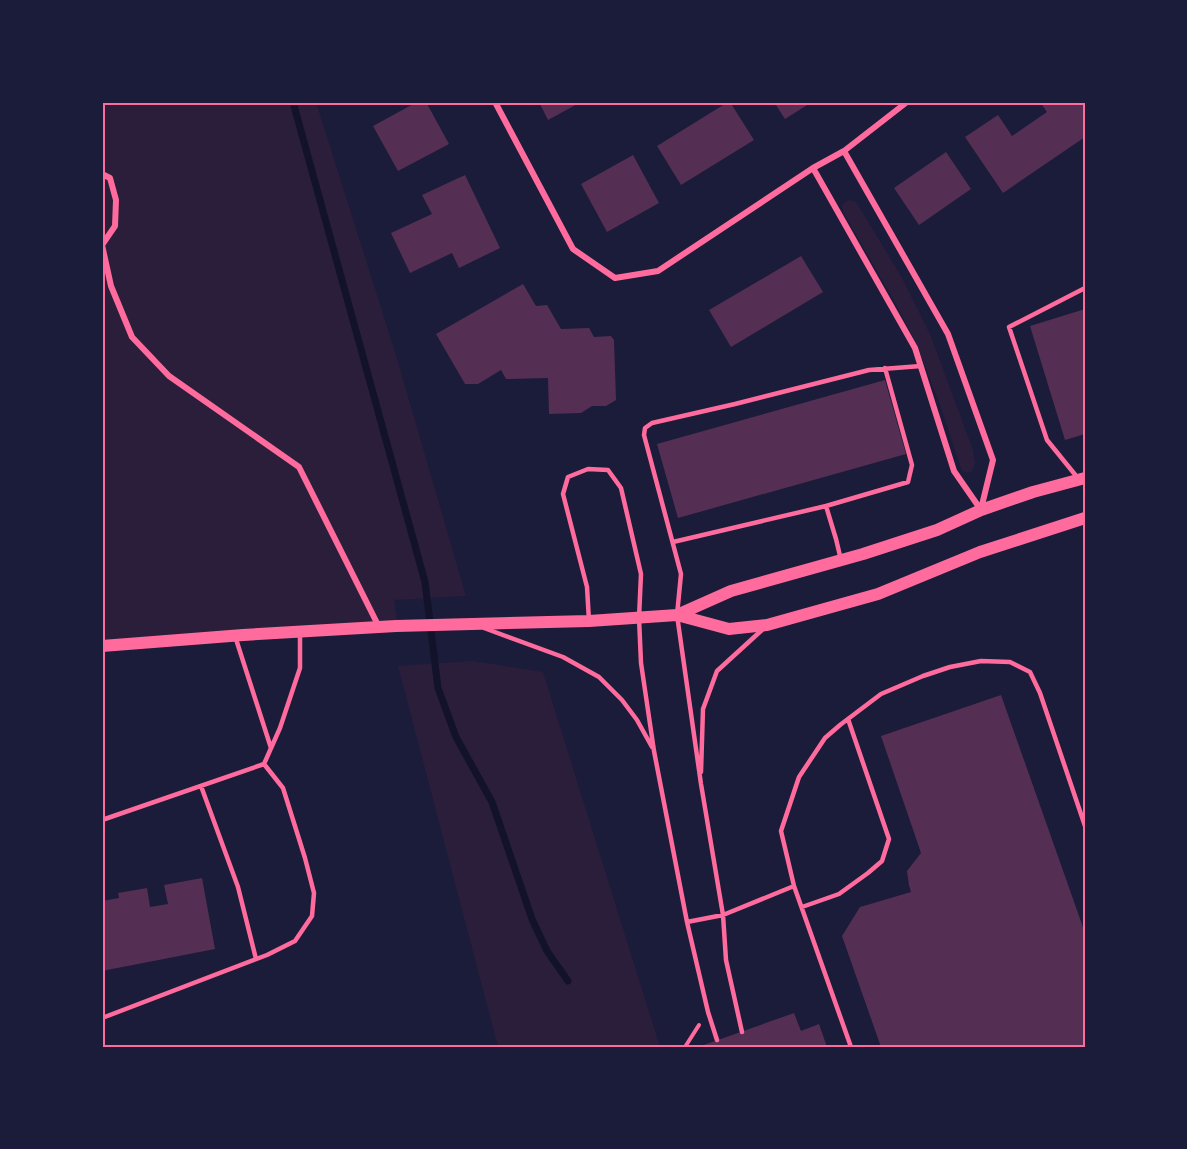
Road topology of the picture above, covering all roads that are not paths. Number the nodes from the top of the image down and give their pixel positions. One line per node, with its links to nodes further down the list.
1 (495, 102): 4 (street)
2 (907, 102): 3 (street)
3 (844, 151): 4 (street); 11 (street)
4 (813, 168): 7 (street)
5 (102, 174): 20 (street)
6 (1085, 288): 9 (lane)
7 (921, 366): 8 (lane); 11 (street)
8 (885, 369): 10 (lane); 13 (lane)
9 (1082, 479): 11 (main road)
10 (826, 506): 13 (lane); 14 (lane)
11 (981, 510): 14 (main road)
12 (1085, 518): 19 (main road)
13 (673, 542): 15 (lane)
14 (841, 560): 15 (main road)
15 (677, 615): 16 (main road); 19 (main road); 28 (lane)
16 (639, 618): 17 (main road); 17 (lane); 26 (lane)
17 (589, 621): 18 (main road)
18 (471, 623): 20 (main road); 26 (lane)
19 (766, 625): 28 (lane)
20 (379, 627): 21 (main road)
21 (300, 632): 22 (main road); 25 (lane)
22 (235, 636): 23 (main road); 25 (lane)
23 (102, 646)
24 (848, 719): 31 (lane); 32 (lane); 33 (lane)
25 (271, 748): 27 (lane)
26 (654, 751): 35 (lane)
27 (264, 764): 29 (lane); 36 (lane)
28 (701, 784): 34 (lane)
29 (201, 786): 30 (lane); 36 (lane)
30 (102, 820)
31 (1085, 826)
32 (794, 886): 33 (lane); 34 (lane)
33 (802, 906): 40 (lane)
34 (723, 915): 35 (lane); 38 (lane)
35 (687, 922): 39 (lane)
36 (256, 959): 37 (lane)
37 (102, 1018)
38 (742, 1032)
39 (717, 1040)
40 (851, 1047)

